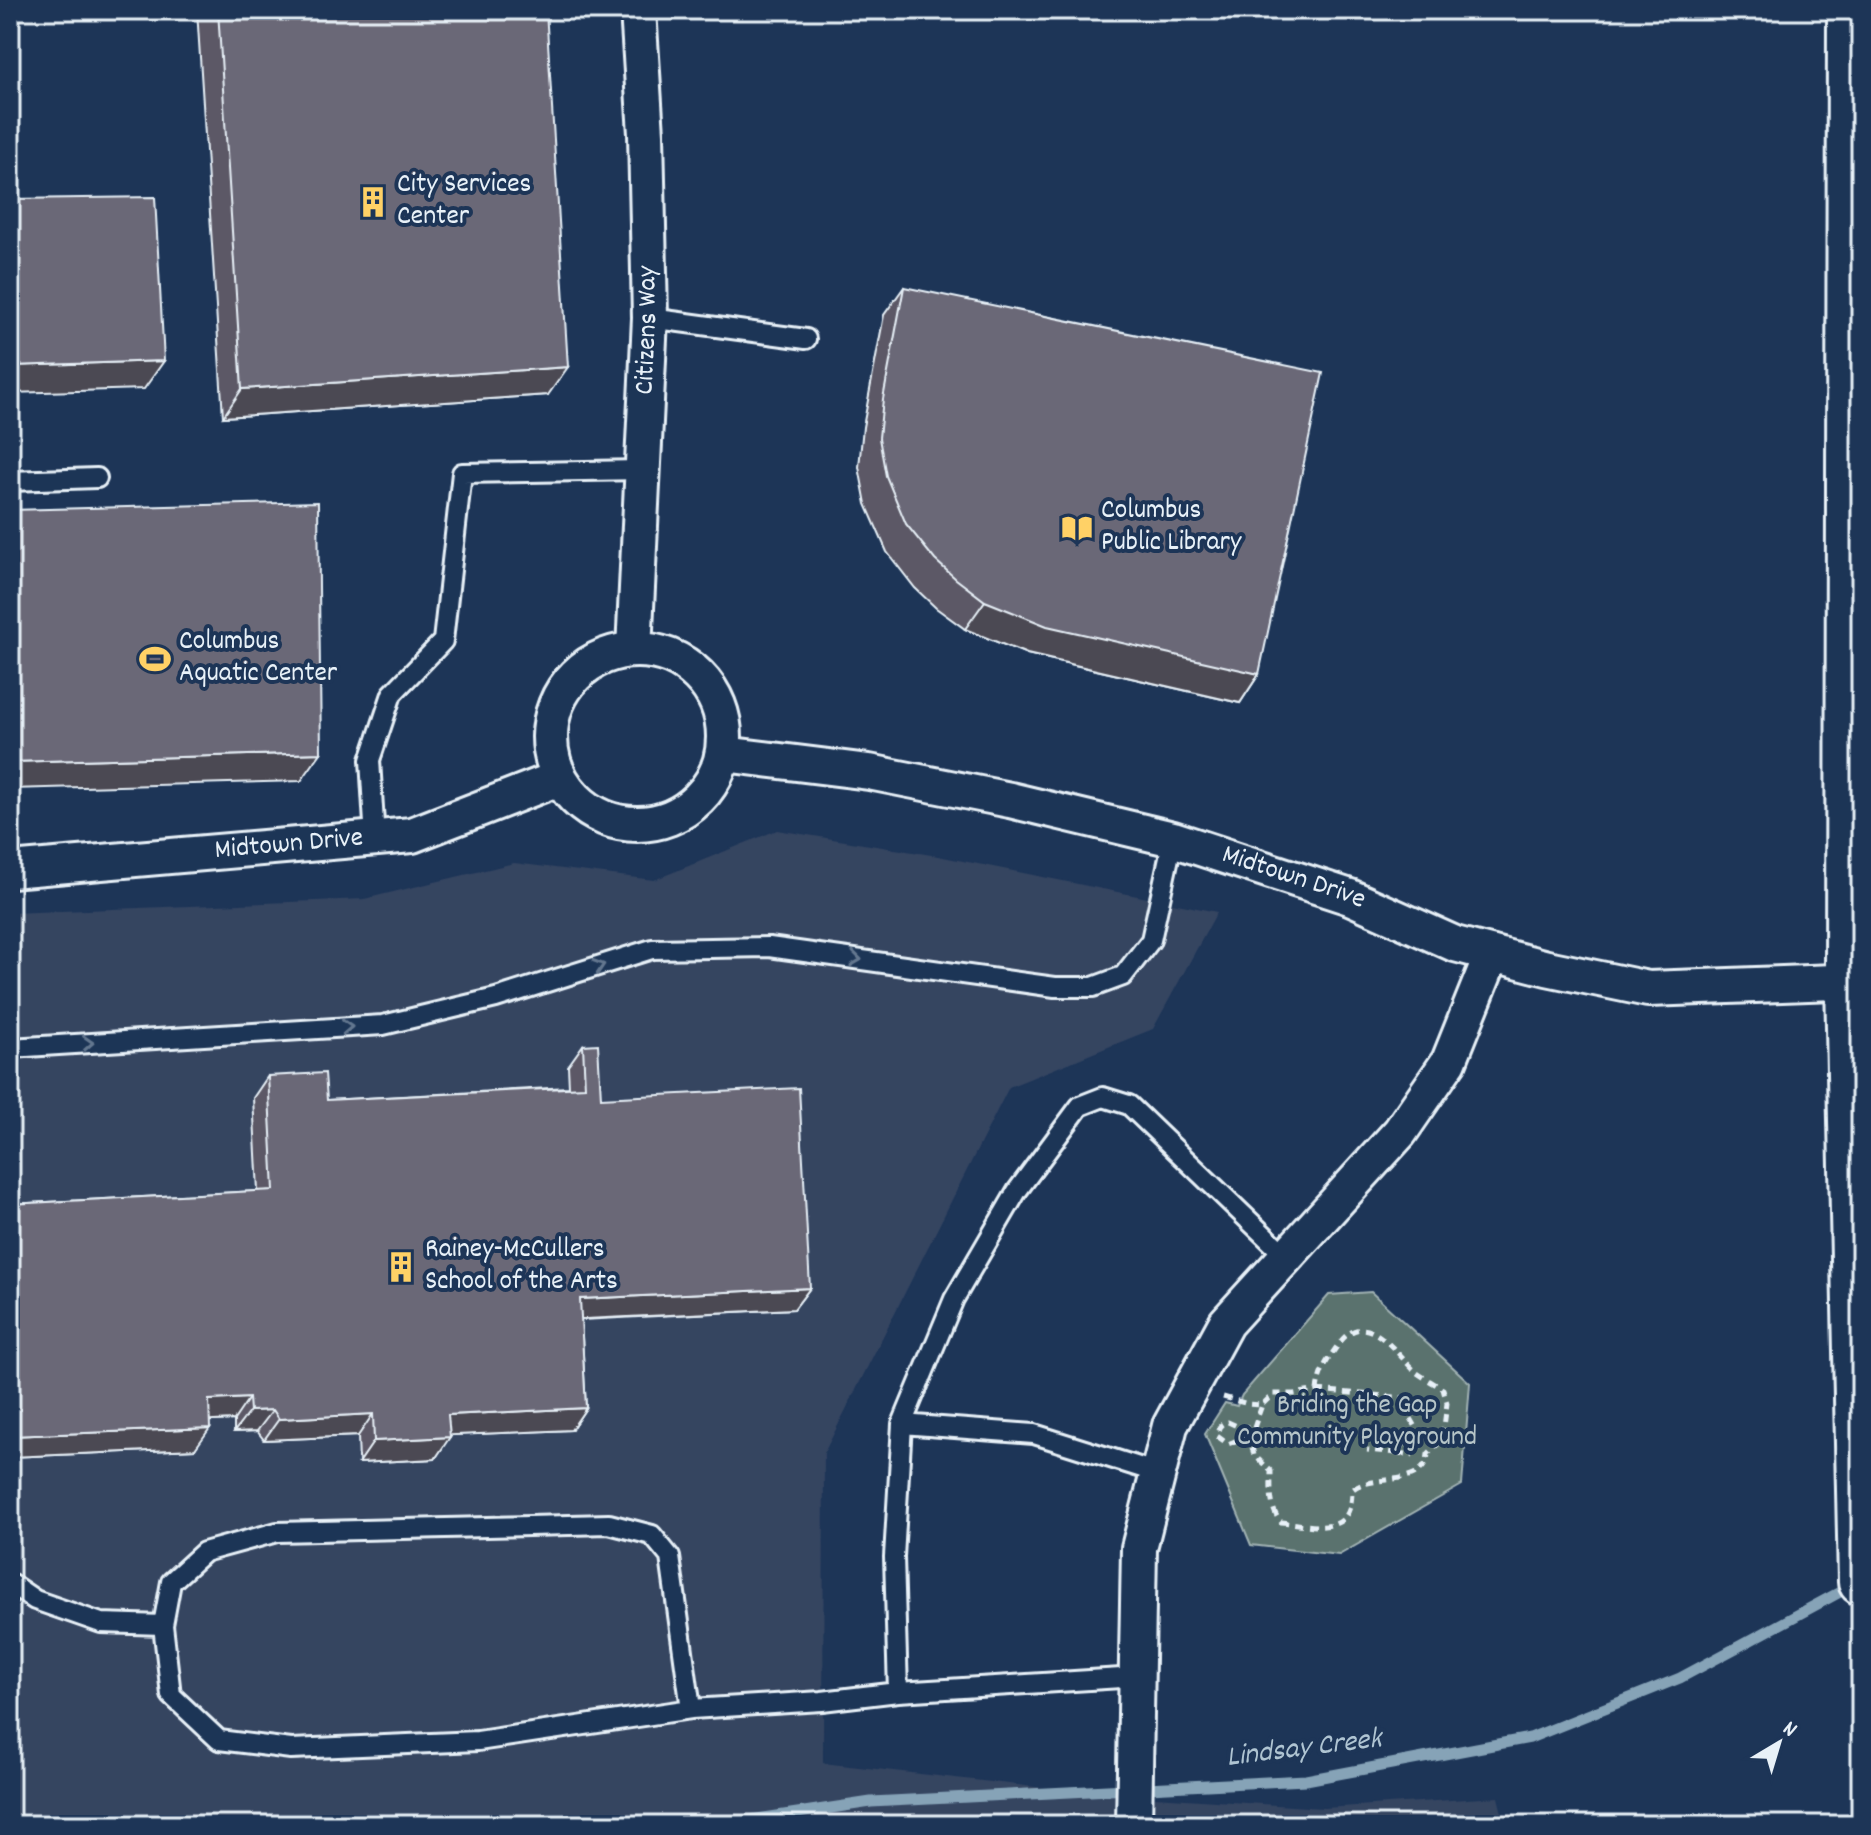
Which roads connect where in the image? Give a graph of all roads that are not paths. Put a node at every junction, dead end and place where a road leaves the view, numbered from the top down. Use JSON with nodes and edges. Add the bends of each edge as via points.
{"nodes":[{"id":1,"x":638,"y":10,"type":"edge"},
{"id":2,"x":1850,"y":10,"type":"edge"},
{"id":3,"x":1855,"y":288,"type":"edge"},
{"id":4,"x":650,"y":318,"type":"junction"},
{"id":5,"x":806,"y":339,"type":"dead end"},
{"id":6,"x":642,"y":470,"type":"junction"},
{"id":7,"x":97,"y":478,"type":"dead end"},
{"id":8,"x":10,"y":481,"type":"edge"},
{"id":9,"x":1855,"y":517,"type":"edge"},
{"id":10,"x":634,"y":650,"type":"junction"},
{"id":11,"x":1855,"y":723,"type":"edge"},
{"id":12,"x":724,"y":754,"type":"junction"},
{"id":13,"x":559,"y":778,"type":"junction"},
{"id":14,"x":1173,"y":839,"type":"junction"},
{"id":15,"x":375,"y":840,"type":"junction"},
{"id":16,"x":10,"y":870,"type":"edge"},
{"id":17,"x":1492,"y":954,"type":"junction"},
{"id":18,"x":1854,"y":981,"type":"edge"},
{"id":19,"x":10,"y":1048,"type":"edge"},
{"id":20,"x":1287,"y":1257,"type":"junction"},
{"id":21,"x":1859,"y":1395,"type":"edge"},
{"id":22,"x":902,"y":1424,"type":"junction"},
{"id":23,"x":1158,"y":1473,"type":"junction"},
{"id":24,"x":1859,"y":1478,"type":"edge"},
{"id":25,"x":1861,"y":1582,"type":"edge"},
{"id":26,"x":10,"y":1583,"type":"edge"},
{"id":27,"x":163,"y":1625,"type":"junction"},
{"id":28,"x":1137,"y":1677,"type":"junction"},
{"id":29,"x":898,"y":1692,"type":"junction"},
{"id":30,"x":691,"y":1709,"type":"junction"},
{"id":31,"x":1134,"y":1825,"type":"edge"}],
"edges":[{"from":1,"to":4,"type":"street","name":"Citizens Way"},
{"from":2,"to":3,"type":"street"},
{"from":3,"to":9,"type":"street"},
{"from":4,"to":5,"type":"lane"},
{"from":4,"to":6,"type":"street","name":"Citizens Way"},
{"from":6,"to":10,"type":"street","name":"Citizens Way"},
{"from":6,"to":15,"type":"lane","via":[[462,473],[443,641],[392,694],[370,760]]},
{"from":7,"to":8,"type":"lane"},
{"from":9,"to":11,"type":"street"},
{"from":10,"to":12,"type":"street","via":[[685,663],[704,681],[725,728]]},
{"from":10,"to":13,"type":"street","via":[[605,656],[580,670],[561,693],[551,721],[550,750]]},
{"from":11,"to":18,"type":"street"},
{"from":12,"to":13,"type":"street","via":[[715,780],[698,801],[676,817],[650,824],[623,824],[597,815],[575,800]]},
{"from":12,"to":14,"type":"street","name":"Midtown Drive","via":[[869,772]]},
{"from":13,"to":15,"type":"street","name":"Midtown Drive","via":[[412,835]]},
{"from":14,"to":17,"type":"street","name":"Midtown Drive","via":[[1350,897],[1455,944]]},
{"from":19,"to":14,"type":"lane","one_way":true,"via":[[383,1025],[496,998],[652,949],[769,947],[1055,987],[1093,987],[1123,976],[1151,940]]},
{"from":15,"to":16,"type":"street","name":"Midtown Drive"},
{"from":17,"to":18,"type":"street","name":"Midtown Drive","via":[[1648,989]]},
{"from":17,"to":20,"type":"street","via":[[1449,1061],[1400,1132]]},
{"from":18,"to":21,"type":"street"},
{"from":20,"to":22,"type":"lane","via":[[1129,1105],[1103,1097],[1080,1106],[1017,1191],[954,1299]]},
{"from":20,"to":23,"type":"street","via":[[1226,1323],[1170,1426]]},
{"from":21,"to":24,"type":"street"},
{"from":22,"to":23,"type":"lane","via":[[1034,1434]]},
{"from":22,"to":29,"type":"lane","via":[[894,1557]]},
{"from":23,"to":28,"type":"street","via":[[1139,1548]]},
{"from":24,"to":25,"type":"street"},
{"from":26,"to":27,"type":"lane","via":[[35,1600],[101,1623]]},
{"from":27,"to":30,"type":"lane","via":[[171,1695],[219,1740],[291,1749],[478,1741]]},
{"from":27,"to":30,"type":"lane","via":[[171,1582],[204,1552],[277,1532],[609,1524],[652,1535],[670,1557]]},
{"from":28,"to":29,"type":"lane"},
{"from":28,"to":31,"type":"street"},
{"from":29,"to":30,"type":"lane"}]}
